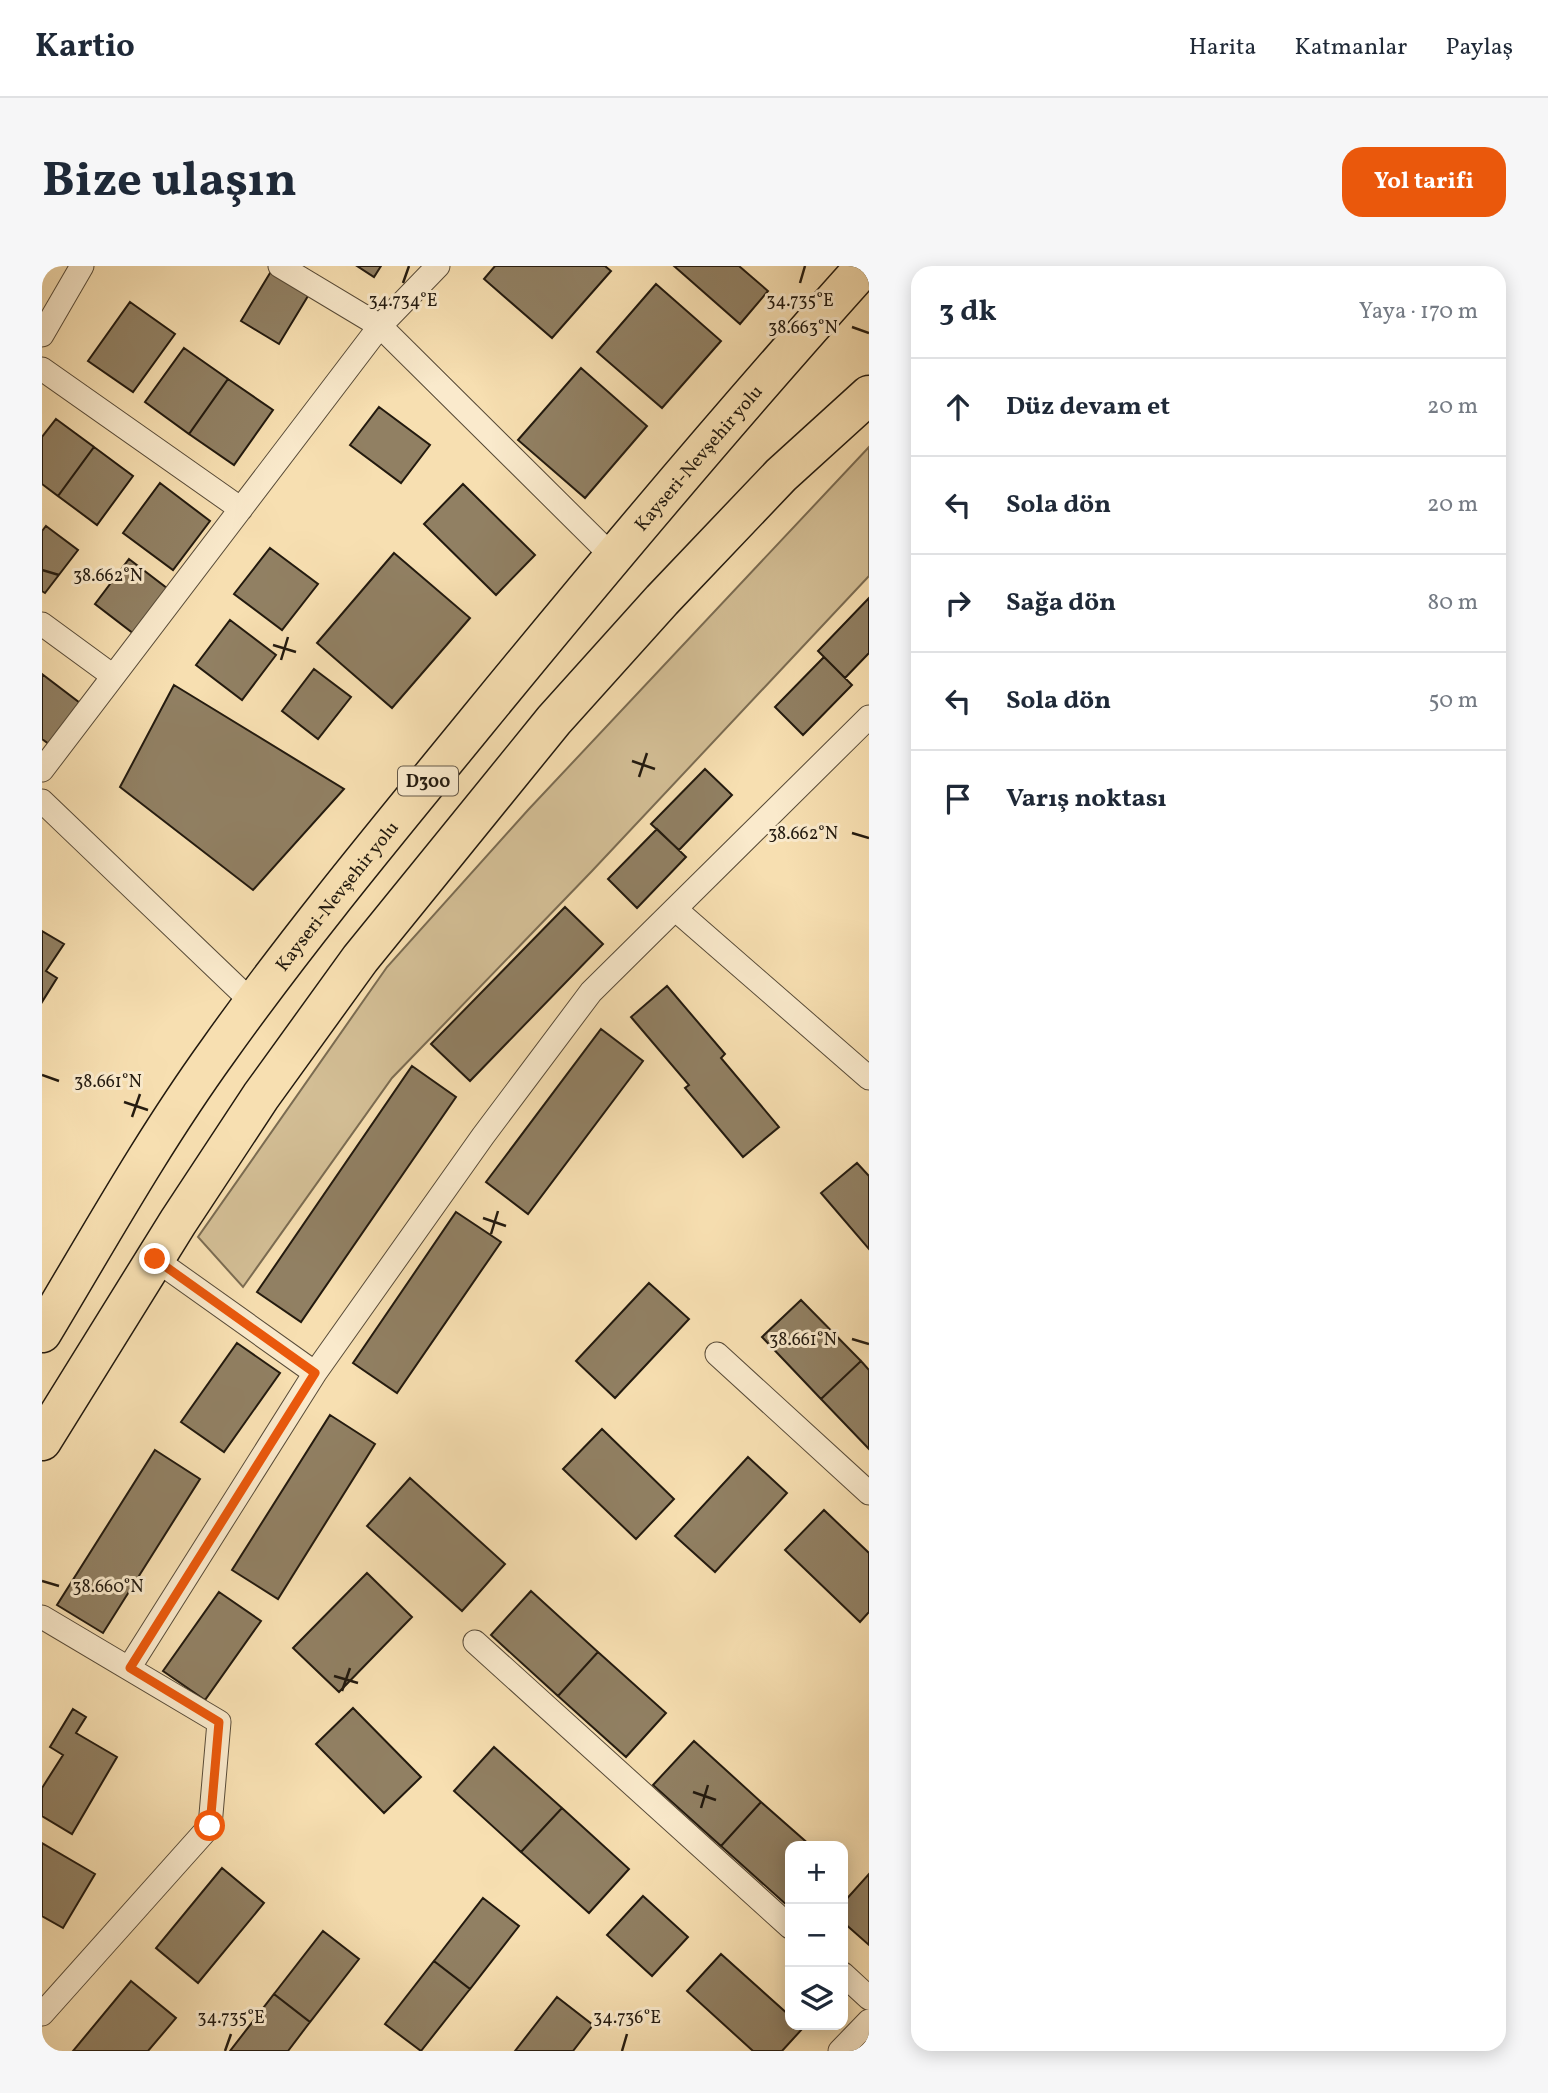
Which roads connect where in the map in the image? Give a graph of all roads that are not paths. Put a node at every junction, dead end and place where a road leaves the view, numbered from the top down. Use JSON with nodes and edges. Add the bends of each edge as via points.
{"nodes":[{"id":1,"x":82,"y":266,"type":"edge"},
{"id":2,"x":280,"y":266,"type":"edge"},
{"id":3,"x":438,"y":266,"type":"edge"},
{"id":4,"x":865,"y":266,"type":"edge"},
{"id":5,"x":380,"y":326,"type":"junction"},
{"id":6,"x":42,"y":335,"type":"edge"},
{"id":7,"x":42,"y":369,"type":"edge"},
{"id":8,"x":869,"y":394,"type":"edge"},
{"id":9,"x":241,"y":509,"type":"junction"},
{"id":10,"x":612,"y":556,"type":"junction"},
{"id":11,"x":42,"y":624,"type":"edge"},
{"id":12,"x":113,"y":677,"type":"junction"},
{"id":13,"x":869,"y":717,"type":"edge"},
{"id":14,"x":42,"y":770,"type":"edge"},
{"id":15,"x":42,"y":801,"type":"edge"},
{"id":16,"x":675,"y":909,"type":"junction"},
{"id":17,"x":253,"y":1003,"type":"junction"},
{"id":18,"x":869,"y":1079,"type":"edge"},
{"id":19,"x":155,"y":1259,"type":"junction"},
{"id":20,"x":42,"y":1333,"type":"edge"},
{"id":21,"x":717,"y":1354,"type":"dead end"},
{"id":22,"x":315,"y":1373,"type":"junction"},
{"id":23,"x":42,"y":1441,"type":"edge"},
{"id":24,"x":869,"y":1493,"type":"edge"},
{"id":25,"x":42,"y":1617,"type":"edge"},
{"id":26,"x":475,"y":1642,"type":"dead end"},
{"id":27,"x":130,"y":1668,"type":"junction"},
{"id":28,"x":785,"y":1922,"type":"edge"},
{"id":29,"x":848,"y":1979,"type":"edge"},
{"id":30,"x":869,"y":1998,"type":"edge"},
{"id":31,"x":42,"y":2014,"type":"edge"},
{"id":32,"x":869,"y":2021,"type":"edge"},
{"id":33,"x":840,"y":2051,"type":"edge"}],
"edges":[{"from":1,"to":6,"type":"street"},
{"from":2,"to":5,"type":"street"},
{"from":3,"to":5,"type":"street"},
{"from":4,"to":10,"type":"highway","name":"Kayseri-Nevşehir yolu","number":"D300"},
{"from":5,"to":9,"type":"street"},
{"from":5,"to":10,"type":"street"},
{"from":7,"to":9,"type":"street"},
{"from":8,"to":19,"type":"highway","number":"D300","via":[[781,475],[662,600],[506,778],[312,1024]]},
{"from":9,"to":12,"type":"street"},
{"from":10,"to":17,"type":"highway","name":"Kayseri-Nevşehir yolu","number":"D300","via":[[361,862]]},
{"from":11,"to":12,"type":"street"},
{"from":12,"to":14,"type":"street"},
{"from":13,"to":16,"type":"street"},
{"from":15,"to":17,"type":"street"},
{"from":16,"to":18,"type":"street"},
{"from":16,"to":22,"type":"street","via":[[591,992]]},
{"from":17,"to":20,"type":"highway","name":"Kayseri-Nevşehir yolu","number":"D300","via":[[175,1113]]},
{"from":19,"to":22,"type":"street"},
{"from":19,"to":23,"type":"highway","number":"D300"},
{"from":21,"to":24,"type":"street"},
{"from":22,"to":27,"type":"street"},
{"from":25,"to":27,"type":"street"},
{"from":26,"to":28,"type":"street"},
{"from":27,"to":31,"type":"street","via":[[219,1722],[210,1826]]},
{"from":29,"to":30,"type":"street"},
{"from":32,"to":33,"type":"street"}]}
